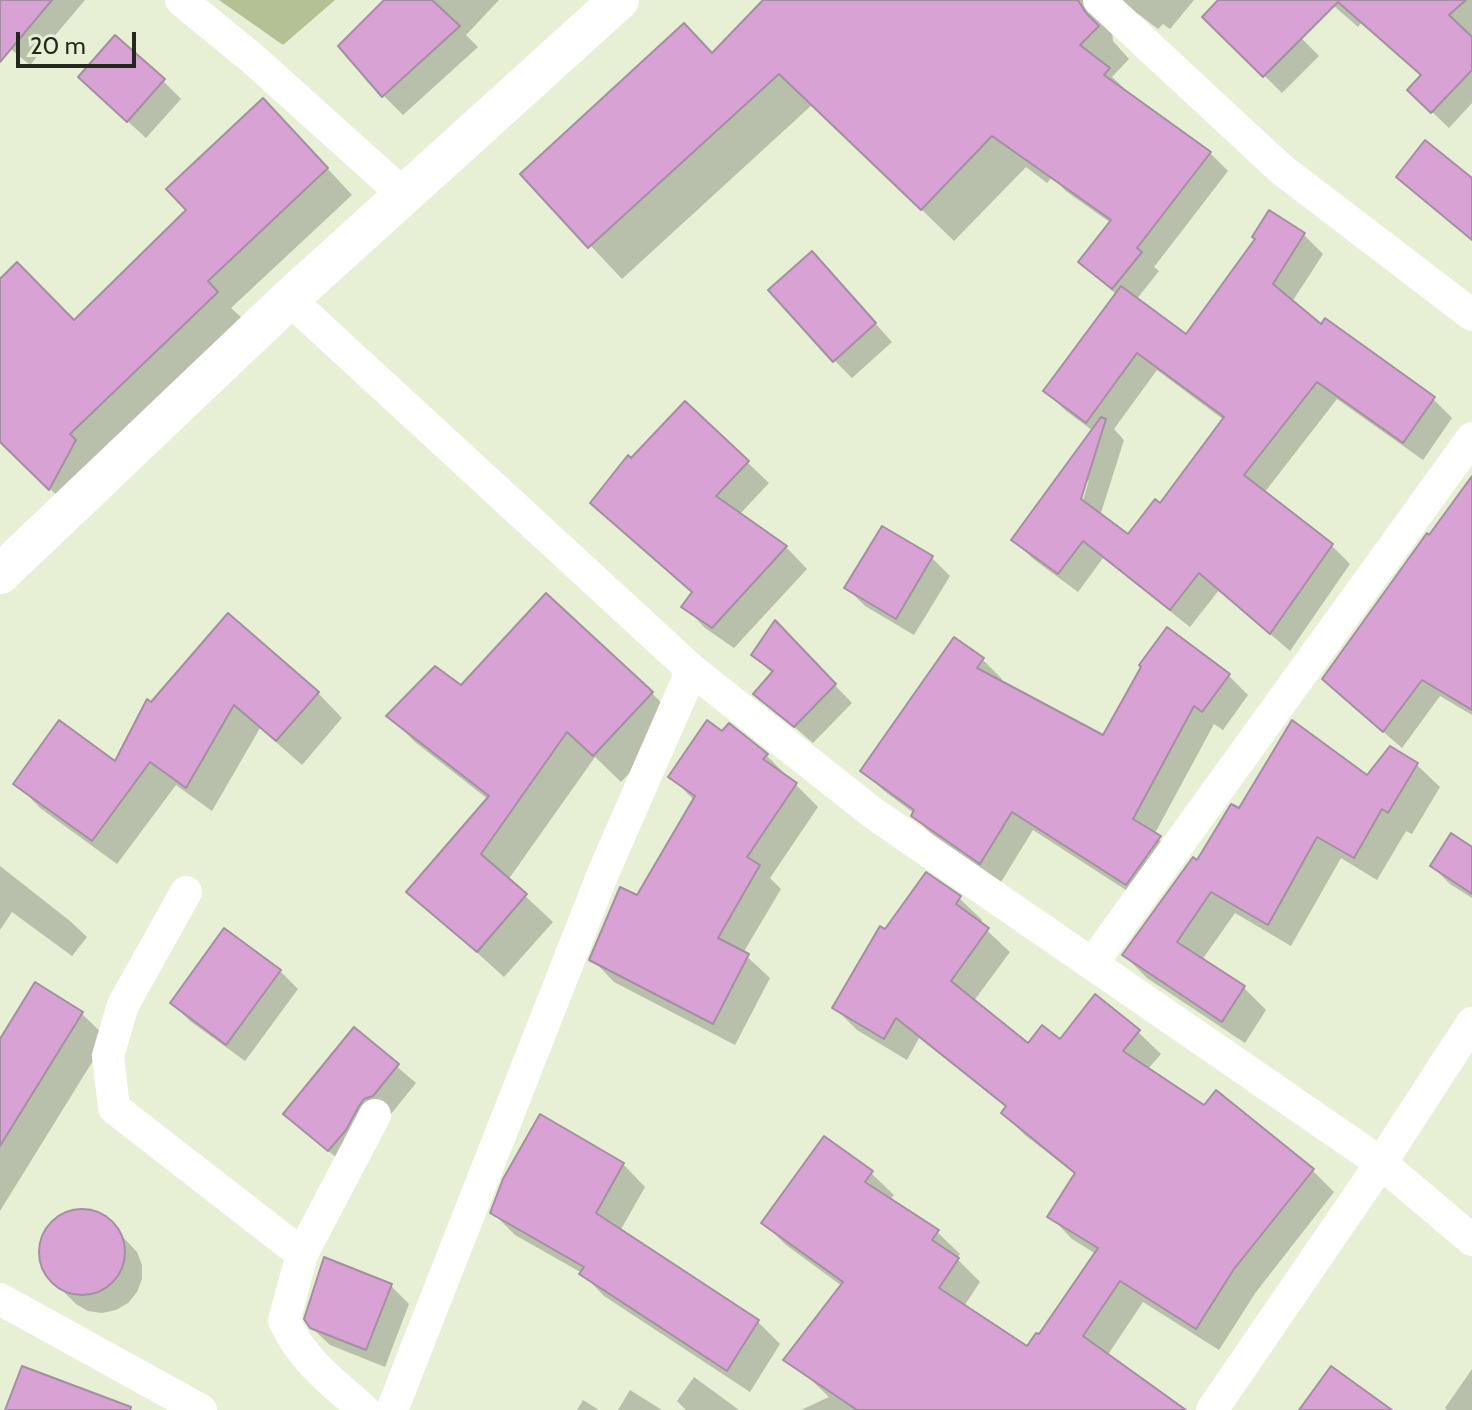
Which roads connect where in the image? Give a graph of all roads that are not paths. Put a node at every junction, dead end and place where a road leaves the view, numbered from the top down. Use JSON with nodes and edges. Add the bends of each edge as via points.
{"nodes":[{"id":1,"x":181,"y":0,"type":"edge"},
{"id":2,"x":619,"y":0,"type":"edge"},
{"id":3,"x":1099,"y":0,"type":"edge"},
{"id":4,"x":404,"y":195,"type":"junction"},
{"id":5,"x":289,"y":299,"type":"junction"},
{"id":6,"x":1472,"y":315,"type":"edge"},
{"id":7,"x":1472,"y":438,"type":"edge"},
{"id":8,"x":0,"y":574,"type":"edge"},
{"id":9,"x":692,"y":670,"type":"junction"},
{"id":10,"x":186,"y":892,"type":"dead end"},
{"id":11,"x":1092,"y":964,"type":"junction"},
{"id":12,"x":1472,"y":1023,"type":"edge"},
{"id":13,"x":375,"y":1115,"type":"dead end"},
{"id":14,"x":1381,"y":1163,"type":"junction"},
{"id":15,"x":1472,"y":1240,"type":"edge"},
{"id":16,"x":302,"y":1254,"type":"junction"},
{"id":17,"x":0,"y":1299,"type":"edge"},
{"id":18,"x":201,"y":1410,"type":"edge"},
{"id":19,"x":364,"y":1410,"type":"edge"},
{"id":20,"x":392,"y":1410,"type":"edge"},
{"id":21,"x":1212,"y":1410,"type":"edge"}],
"edges":[{"from":1,"to":4,"type":"street"},
{"from":2,"to":4,"type":"street"},
{"from":3,"to":6,"type":"street","via":[[1281,169]]},
{"from":4,"to":5,"type":"street"},
{"from":5,"to":8,"type":"street"},
{"from":5,"to":9,"type":"street"},
{"from":7,"to":11,"type":"street"},
{"from":9,"to":11,"type":"street","via":[[873,813]]},
{"from":9,"to":20,"type":"street","via":[[604,871]]},
{"from":10,"to":16,"type":"street","via":[[123,1005],[108,1056],[114,1108]]},
{"from":11,"to":14,"type":"street"},
{"from":12,"to":14,"type":"street"},
{"from":13,"to":16,"type":"street"},
{"from":14,"to":15,"type":"street"},
{"from":14,"to":21,"type":"street"},
{"from":16,"to":19,"type":"street","via":[[284,1321],[310,1363]]},
{"from":17,"to":18,"type":"street"}]}
